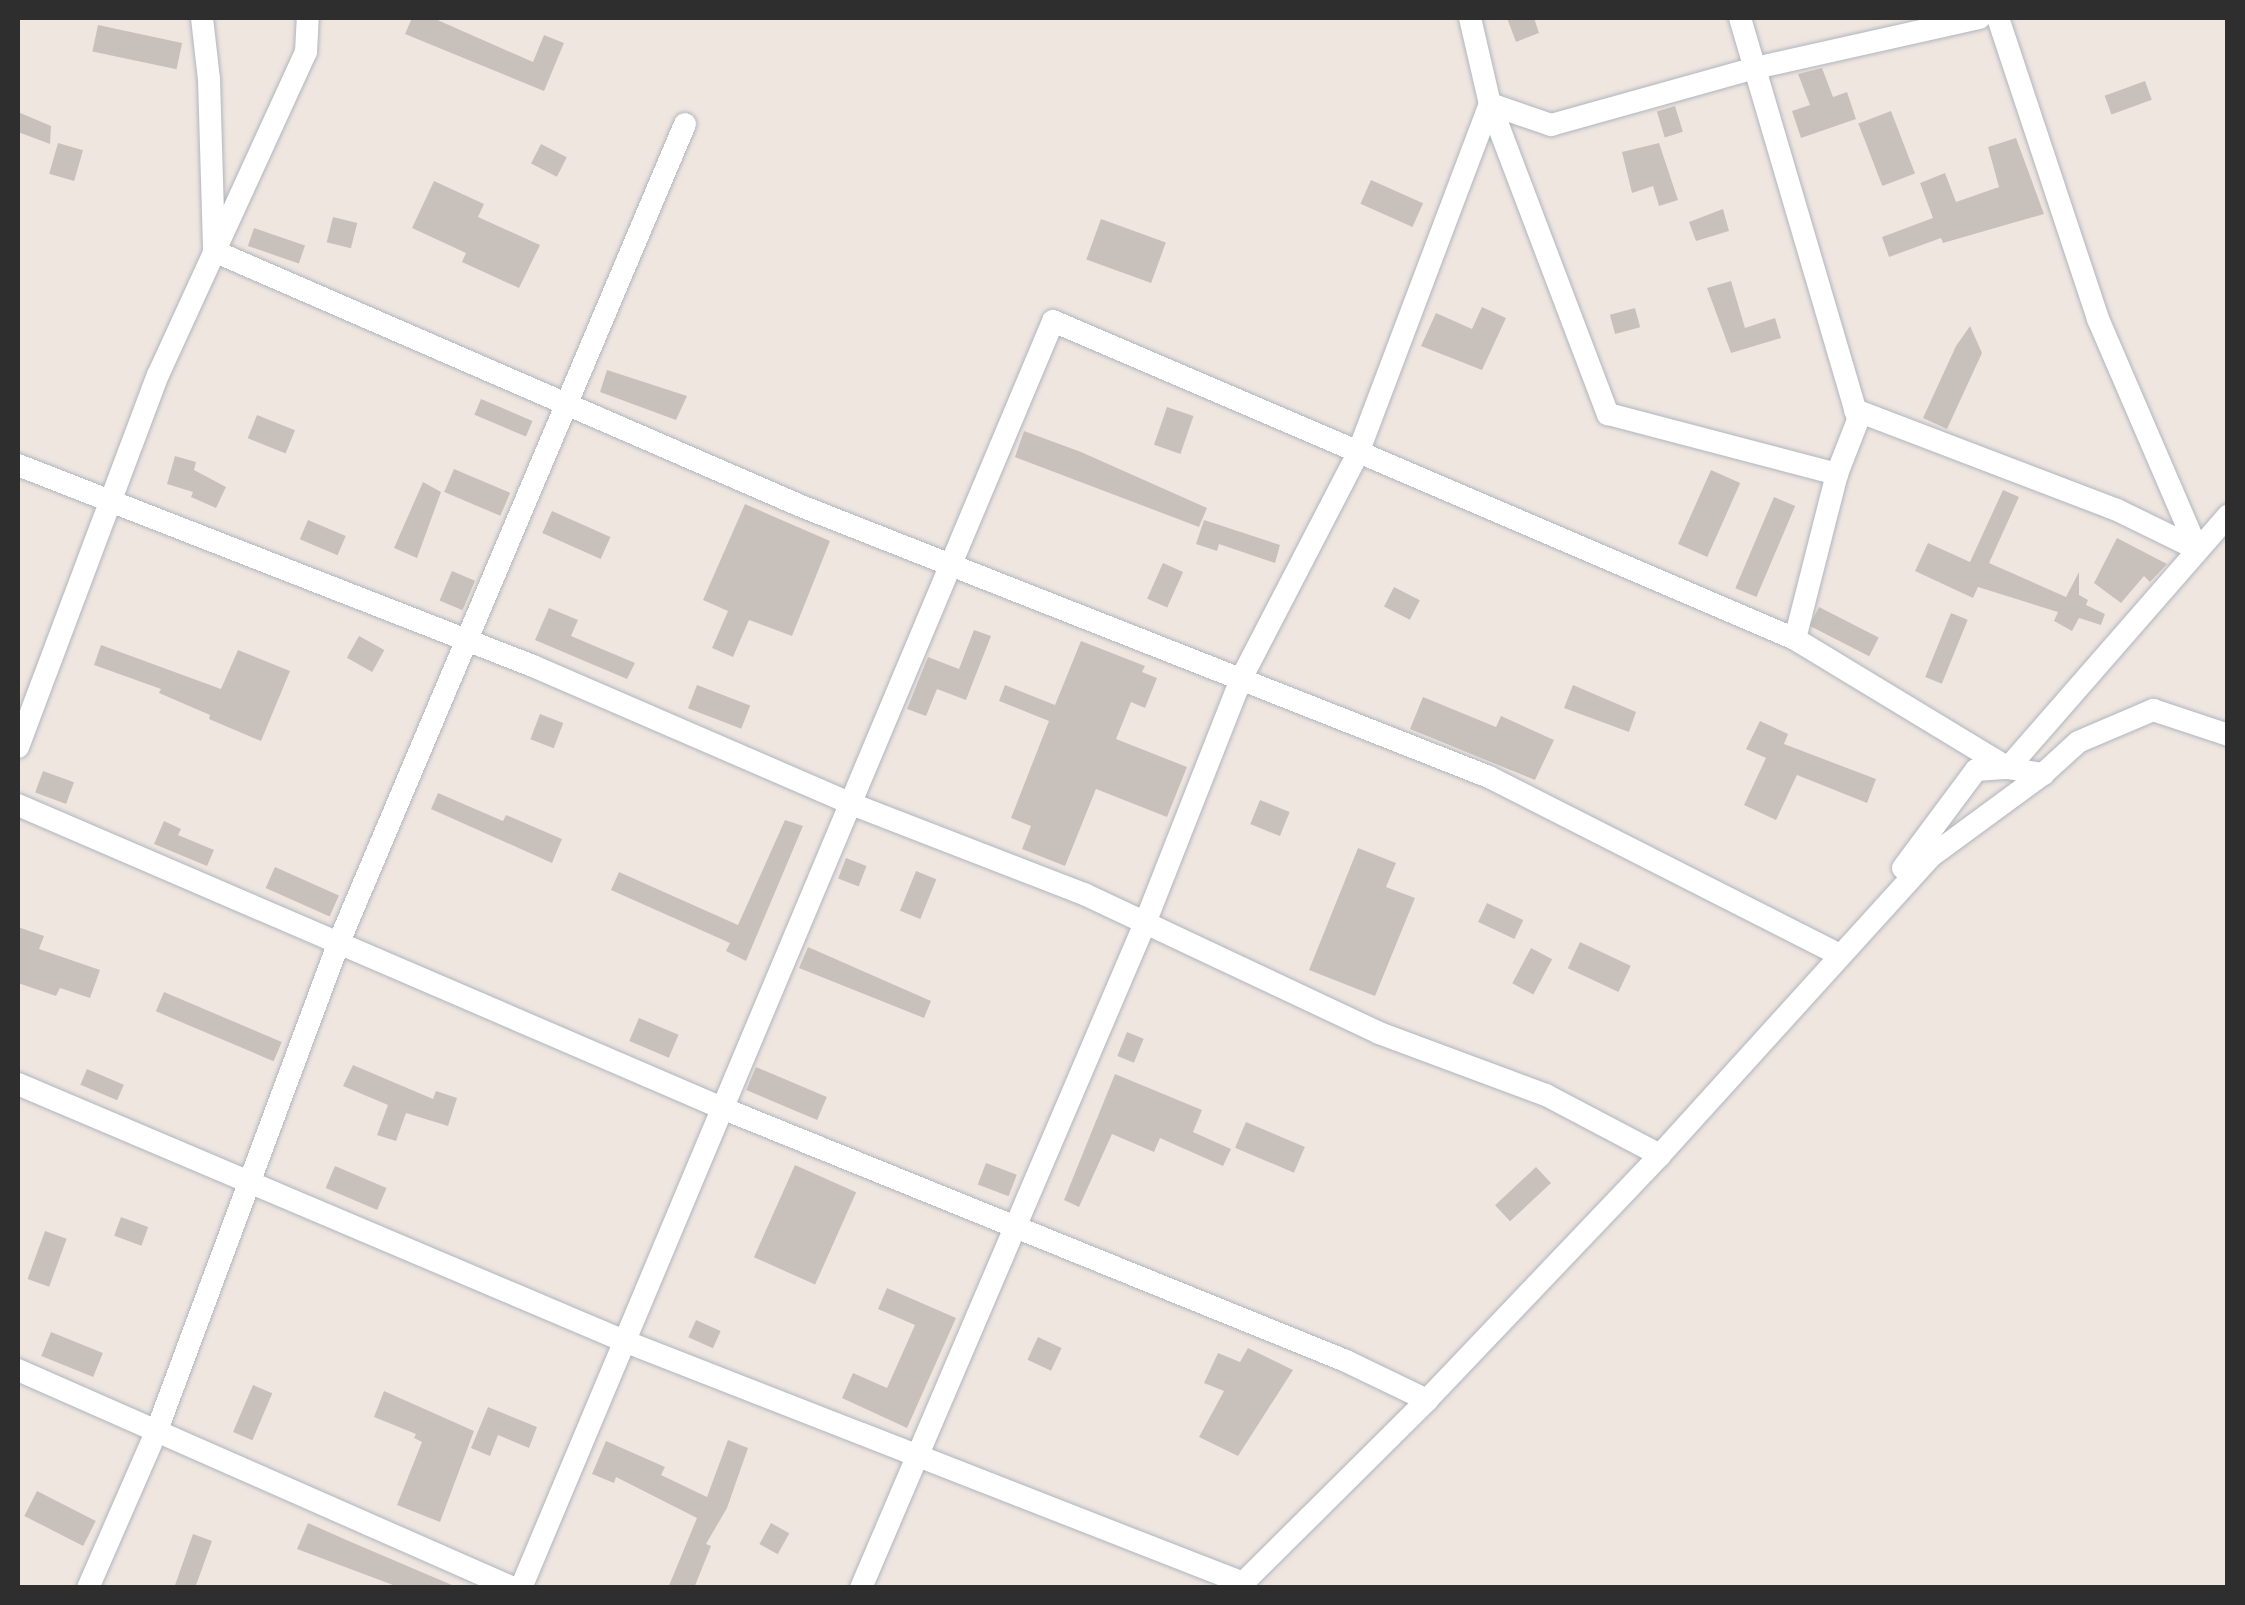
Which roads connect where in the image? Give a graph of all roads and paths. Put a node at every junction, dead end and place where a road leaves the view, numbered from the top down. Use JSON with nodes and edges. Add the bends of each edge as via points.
{"nodes":[{"id":1,"x":202,"y":18,"type":"edge"},
{"id":2,"x":308,"y":18,"type":"edge"},
{"id":3,"x":1470,"y":18,"type":"edge"},
{"id":4,"x":1740,"y":18,"type":"edge"},
{"id":5,"x":1979,"y":18,"type":"edge"},
{"id":6,"x":1998,"y":18,"type":"edge"},
{"id":7,"x":1755,"y":68,"type":"junction"},
{"id":8,"x":1490,"y":104,"type":"junction"},
{"id":9,"x":685,"y":124,"type":"dead end"},
{"id":10,"x":214,"y":251,"type":"junction"},
{"id":11,"x":568,"y":405,"type":"junction"},
{"id":12,"x":1855,"y":410,"type":"junction"},
{"id":13,"x":1358,"y":453,"type":"junction"},
{"id":14,"x":18,"y":465,"type":"edge"},
{"id":15,"x":1836,"y":474,"type":"junction"},
{"id":16,"x":110,"y":501,"type":"junction"},
{"id":17,"x":2228,"y":516,"type":"edge"},
{"id":18,"x":2197,"y":549,"type":"junction"},
{"id":19,"x":952,"y":568,"type":"junction"},
{"id":20,"x":1796,"y":639,"type":"junction"},
{"id":21,"x":468,"y":641,"type":"junction"},
{"id":22,"x":1242,"y":676,"type":"junction"},
{"id":23,"x":2228,"y":735,"type":"edge"},
{"id":24,"x":18,"y":747,"type":"edge"},
{"id":25,"x":2008,"y":768,"type":"junction"},
{"id":26,"x":2043,"y":774,"type":"junction"},
{"id":27,"x":849,"y":804,"type":"junction"},
{"id":28,"x":18,"y":805,"type":"edge"},
{"id":29,"x":1144,"y":923,"type":"junction"},
{"id":30,"x":340,"y":942,"type":"junction"},
{"id":31,"x":1838,"y":954,"type":"junction"},
{"id":32,"x":18,"y":1084,"type":"edge"},
{"id":33,"x":722,"y":1108,"type":"junction"},
{"id":34,"x":1660,"y":1156,"type":"junction"},
{"id":35,"x":251,"y":1182,"type":"junction"},
{"id":36,"x":1018,"y":1226,"type":"junction"},
{"id":37,"x":624,"y":1341,"type":"junction"},
{"id":38,"x":18,"y":1370,"type":"edge"},
{"id":39,"x":1427,"y":1400,"type":"junction"},
{"id":40,"x":156,"y":1430,"type":"junction"},
{"id":41,"x":917,"y":1452,"type":"junction"},
{"id":42,"x":1241,"y":1585,"type":"edge"},
{"id":43,"x":88,"y":1588,"type":"edge"},
{"id":44,"x":513,"y":1588,"type":"edge"},
{"id":45,"x":521,"y":1588,"type":"edge"},
{"id":46,"x":862,"y":1588,"type":"edge"}],
"edges":[{"from":1,"to":10,"type":"street"},
{"from":2,"to":10,"type":"street","via":[[306,52]]},
{"from":3,"to":8,"type":"street"},
{"from":4,"to":7,"type":"street"},
{"from":5,"to":7,"type":"street"},
{"from":6,"to":18,"type":"street","via":[[2098,319]]},
{"from":7,"to":8,"type":"street","via":[[1551,125]]},
{"from":7,"to":12,"type":"street"},
{"from":8,"to":13,"type":"street"},
{"from":8,"to":15,"type":"street","via":[[1608,414]]},
{"from":9,"to":11,"type":"street"},
{"from":10,"to":11,"type":"street"},
{"from":10,"to":16,"type":"street"},
{"from":11,"to":19,"type":"street"},
{"from":11,"to":21,"type":"street"},
{"from":12,"to":15,"type":"street","via":[[1858,420]]},
{"from":12,"to":18,"type":"street","via":[[2117,510]]},
{"from":13,"to":19,"type":"street","via":[[1053,321]]},
{"from":13,"to":20,"type":"street"},
{"from":13,"to":22,"type":"street"},
{"from":14,"to":16,"type":"street"},
{"from":15,"to":20,"type":"street"},
{"from":16,"to":21,"type":"street"},
{"from":16,"to":24,"type":"street"},
{"from":17,"to":18,"type":"street"},
{"from":18,"to":25,"type":"street"},
{"from":19,"to":22,"type":"street"},
{"from":19,"to":27,"type":"street"},
{"from":20,"to":25,"type":"street"},
{"from":21,"to":27,"type":"street"},
{"from":21,"to":30,"type":"street"},
{"from":22,"to":29,"type":"street"},
{"from":22,"to":31,"type":"street","via":[[1489,777]]},
{"from":23,"to":26,"type":"street","via":[[2154,710],[2078,742]]},
{"from":25,"to":26,"type":"street"},
{"from":25,"to":31,"type":"street","via":[[1976,770]]},
{"from":26,"to":31,"type":"street","via":[[1930,857]]},
{"from":27,"to":29,"type":"street"},
{"from":27,"to":33,"type":"street"},
{"from":28,"to":30,"type":"street"},
{"from":29,"to":34,"type":"street","via":[[1379,1033],[1546,1095]]},
{"from":29,"to":36,"type":"street"},
{"from":30,"to":33,"type":"street"},
{"from":30,"to":35,"type":"street"},
{"from":31,"to":34,"type":"street"},
{"from":32,"to":35,"type":"street"},
{"from":33,"to":36,"type":"street"},
{"from":33,"to":37,"type":"street"},
{"from":34,"to":39,"type":"street"},
{"from":35,"to":37,"type":"street"},
{"from":35,"to":40,"type":"street"},
{"from":36,"to":39,"type":"street"},
{"from":36,"to":41,"type":"street"},
{"from":37,"to":41,"type":"street"},
{"from":37,"to":45,"type":"street"},
{"from":38,"to":40,"type":"street"},
{"from":39,"to":42,"type":"street"},
{"from":40,"to":43,"type":"street"},
{"from":40,"to":44,"type":"street"},
{"from":41,"to":42,"type":"street"},
{"from":41,"to":46,"type":"street"}]}
